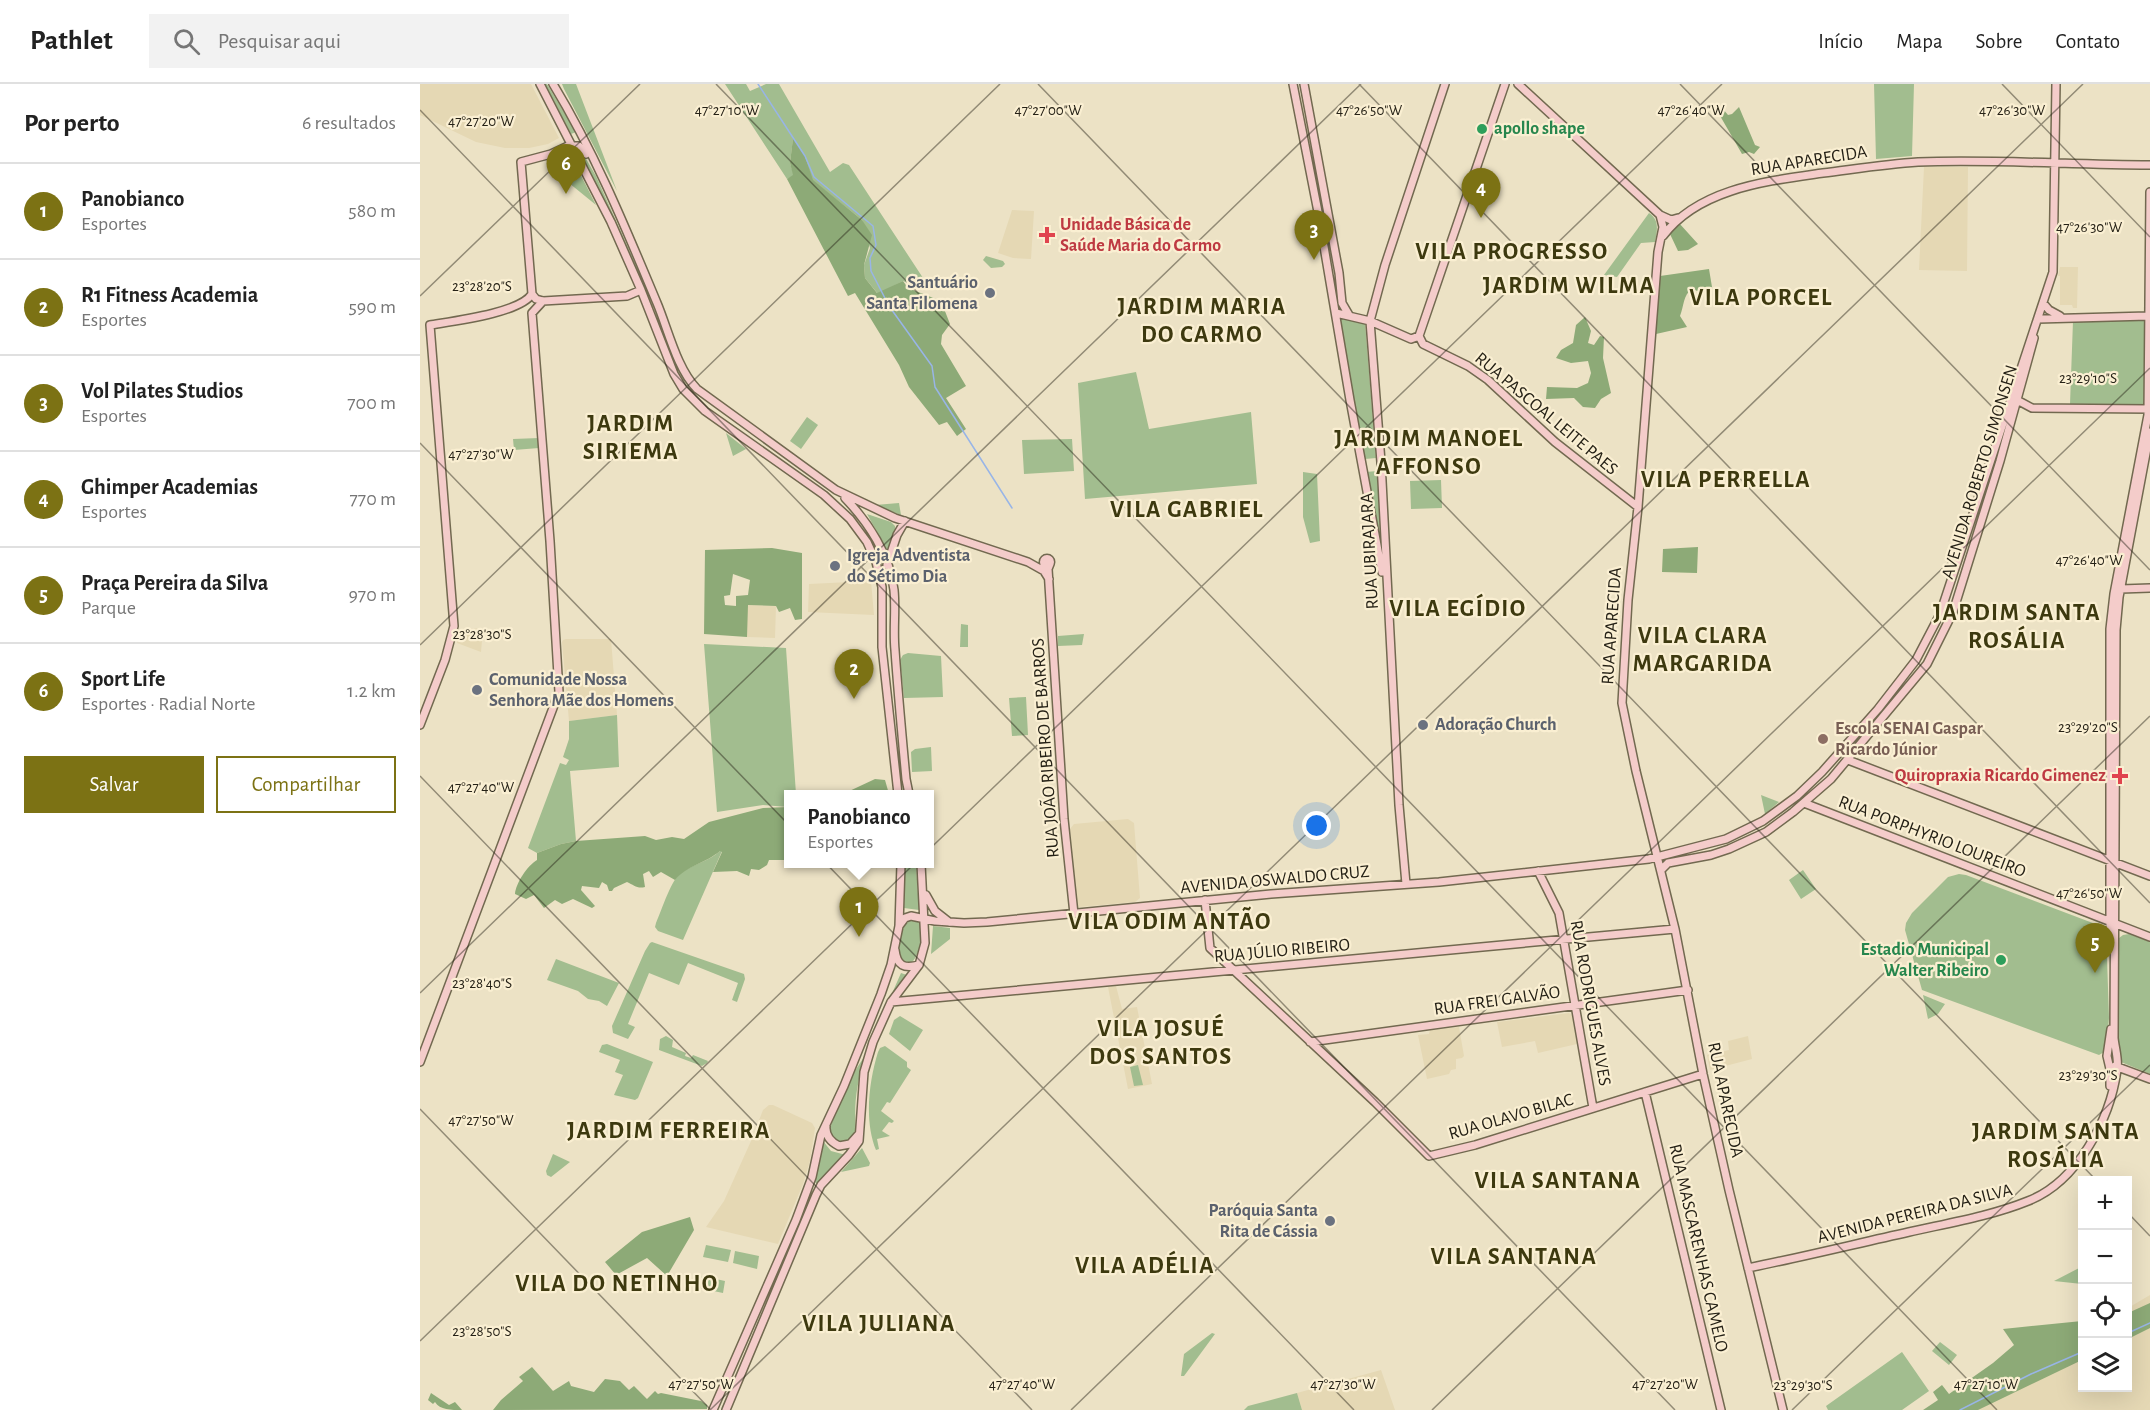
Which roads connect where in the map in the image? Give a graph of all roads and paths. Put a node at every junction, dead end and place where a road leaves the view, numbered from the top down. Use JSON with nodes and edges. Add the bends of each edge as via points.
{"nodes":[{"id":1,"x":540,"y":84,"type":"edge"},
{"id":2,"x":1293,"y":84,"type":"edge"},
{"id":3,"x":1304,"y":84,"type":"edge"},
{"id":4,"x":1445,"y":84,"type":"edge"},
{"id":5,"x":1504,"y":84,"type":"edge"},
{"id":6,"x":1518,"y":84,"type":"edge"},
{"id":7,"x":2056,"y":84,"type":"edge"},
{"id":8,"x":555,"y":86,"type":"edge"},
{"id":9,"x":561,"y":122,"type":"junction"},
{"id":10,"x":572,"y":145,"type":"junction"},
{"id":11,"x":564,"y":148,"type":"junction"},
{"id":12,"x":2054,"y":164,"type":"junction"},
{"id":13,"x":2150,"y":165,"type":"edge"},
{"id":14,"x":602,"y":178,"type":"junction"},
{"id":15,"x":2150,"y":192,"type":"edge"},
{"id":16,"x":1660,"y":215,"type":"junction"},
{"id":17,"x":1684,"y":215,"type":"junction"},
{"id":18,"x":1661,"y":238,"type":"junction"},
{"id":19,"x":646,"y":278,"type":"junction"},
{"id":20,"x":641,"y":290,"type":"junction"},
{"id":21,"x":532,"y":294,"type":"junction"},
{"id":22,"x":543,"y":301,"type":"junction"},
{"id":23,"x":2043,"y":303,"type":"junction"},
{"id":24,"x":1336,"y":313,"type":"junction"},
{"id":25,"x":1349,"y":315,"type":"junction"},
{"id":26,"x":2068,"y":317,"type":"junction"},
{"id":27,"x":2149,"y":317,"type":"edge"},
{"id":28,"x":2038,"y":319,"type":"junction"},
{"id":29,"x":1370,"y":321,"type":"junction"},
{"id":30,"x":2035,"y":332,"type":"junction"},
{"id":31,"x":1419,"y":336,"type":"junction"},
{"id":32,"x":2026,"y":351,"type":"junction"},
{"id":33,"x":2017,"y":400,"type":"junction"},
{"id":34,"x":2009,"y":406,"type":"junction"},
{"id":35,"x":2032,"y":408,"type":"junction"},
{"id":36,"x":2149,"y":409,"type":"edge"},
{"id":37,"x":2010,"y":423,"type":"junction"},
{"id":38,"x":2150,"y":432,"type":"edge"},
{"id":39,"x":1998,"y":439,"type":"junction"},
{"id":40,"x":2000,"y":461,"type":"junction"},
{"id":41,"x":836,"y":490,"type":"junction"},
{"id":42,"x":866,"y":505,"type":"junction"},
{"id":43,"x":1638,"y":507,"type":"junction"},
{"id":44,"x":856,"y":509,"type":"junction"},
{"id":45,"x":896,"y":518,"type":"junction"},
{"id":46,"x":850,"y":519,"type":"junction"},
{"id":47,"x":905,"y":521,"type":"junction"},
{"id":48,"x":897,"y":536,"type":"junction"},
{"id":49,"x":1028,"y":562,"type":"junction"},
{"id":50,"x":887,"y":565,"type":"junction"},
{"id":51,"x":1049,"y":579,"type":"junction"},
{"id":52,"x":2150,"y":588,"type":"edge"},
{"id":53,"x":2121,"y":589,"type":"junction"},
{"id":54,"x":2114,"y":594,"type":"junction"},
{"id":55,"x":1388,"y":601,"type":"junction"},
{"id":56,"x":420,"y":725,"type":"edge"},
{"id":57,"x":1848,"y":760,"type":"junction"},
{"id":58,"x":897,"y":790,"type":"edge"},
{"id":59,"x":908,"y":790,"type":"edge"},
{"id":60,"x":1804,"y":803,"type":"junction"},
{"id":61,"x":1658,"y":856,"type":"junction"},
{"id":62,"x":2113,"y":862,"type":"junction"},
{"id":63,"x":901,"y":868,"type":"edge"},
{"id":64,"x":921,"y":868,"type":"edge"},
{"id":65,"x":2127,"y":868,"type":"junction"},
{"id":66,"x":1661,"y":870,"type":"junction"},
{"id":67,"x":1538,"y":871,"type":"junction"},
{"id":68,"x":2116,"y":875,"type":"junction"},
{"id":69,"x":2150,"y":876,"type":"edge"},
{"id":70,"x":1406,"y":884,"type":"junction"},
{"id":71,"x":924,"y":889,"type":"junction"},
{"id":72,"x":1205,"y":900,"type":"junction"},
{"id":73,"x":1074,"y":914,"type":"junction"},
{"id":74,"x":925,"y":920,"type":"junction"},
{"id":75,"x":949,"y":922,"type":"junction"},
{"id":76,"x":2113,"y":923,"type":"junction"},
{"id":77,"x":899,"y":926,"type":"junction"},
{"id":78,"x":1675,"y":929,"type":"junction"},
{"id":79,"x":2150,"y":937,"type":"edge"},
{"id":80,"x":1564,"y":940,"type":"junction"},
{"id":81,"x":894,"y":944,"type":"junction"},
{"id":82,"x":919,"y":965,"type":"junction"},
{"id":83,"x":1232,"y":971,"type":"junction"},
{"id":84,"x":1688,"y":990,"type":"junction"},
{"id":85,"x":891,"y":1002,"type":"junction"},
{"id":86,"x":1575,"y":1005,"type":"junction"},
{"id":87,"x":1310,"y":1042,"type":"junction"},
{"id":88,"x":420,"y":1062,"type":"edge"},
{"id":89,"x":2107,"y":1062,"type":"junction"},
{"id":90,"x":2118,"y":1068,"type":"junction"},
{"id":91,"x":2126,"y":1071,"type":"junction"},
{"id":92,"x":1703,"y":1074,"type":"junction"},
{"id":93,"x":2150,"y":1079,"type":"edge"},
{"id":94,"x":2115,"y":1080,"type":"junction"},
{"id":95,"x":1645,"y":1092,"type":"junction"},
{"id":96,"x":2109,"y":1100,"type":"junction"},
{"id":97,"x":1593,"y":1108,"type":"junction"},
{"id":98,"x":861,"y":1119,"type":"junction"},
{"id":99,"x":827,"y":1121,"type":"junction"},
{"id":100,"x":1748,"y":1268,"type":"junction"},
{"id":101,"x":713,"y":1410,"type":"edge"},
{"id":102,"x":726,"y":1410,"type":"edge"},
{"id":103,"x":1721,"y":1410,"type":"edge"},
{"id":104,"x":1784,"y":1410,"type":"edge"}],
"edges":[{"from":1,"to":9,"type":"main road"},
{"from":2,"to":24,"type":"main road"},
{"from":3,"to":25,"type":"main road","via":[[1342,303]]},
{"from":4,"to":29,"type":"main road","name":"RUA UBIRAJARA"},
{"from":5,"to":31,"type":"main road"},
{"from":6,"to":16,"type":"main road"},
{"from":7,"to":12,"type":"main road","name":"AVENIDA ROBERTO SIMONSEN"},
{"from":8,"to":14,"type":"main road"},
{"from":9,"to":10,"type":"main road"},
{"from":9,"to":11,"type":"main road"},
{"from":10,"to":11,"type":"main road"},
{"from":10,"to":14,"type":"main road","via":[[581,147]]},
{"from":10,"to":20,"type":"main road"},
{"from":11,"to":21,"type":"main road","via":[[521,162]]},
{"from":12,"to":13,"type":"main road","name":"RUA APARECIDA"},
{"from":12,"to":17,"type":"main road","name":"RUA APARECIDA","via":[[1917,162],[1834,172],[1742,187]]},
{"from":12,"to":23,"type":"main road","name":"AVENIDA ROBERTO SIMONSEN","via":[[2053,272]]},
{"from":14,"to":19,"type":"main road","name":"RUA JOÃO RIBEIRO DE BARROS"},
{"from":15,"to":27,"type":"main road","name":"AVENIDA PEREIRA DA SILVA"},
{"from":16,"to":17,"type":"main road","via":[[1671,220]]},
{"from":16,"to":18,"type":"main road"},
{"from":17,"to":18,"type":"main road","name":"RUA APARECIDA"},
{"from":18,"to":43,"type":"main road","name":"RUA APARECIDA"},
{"from":19,"to":20,"type":"main road"},
{"from":19,"to":41,"type":"main road","name":"RUA JOÃO RIBEIRO DE BARROS","via":[[691,383]]},
{"from":20,"to":22,"type":"main road","via":[[627,296]]},
{"from":20,"to":46,"type":"main road","via":[[674,374],[686,393],[705,411],[824,495]]},
{"from":21,"to":22,"type":"main road"},
{"from":21,"to":56,"type":"main road","via":[[512,308],[430,326],[454,626]]},
{"from":22,"to":88,"type":"main road","via":[[532,313],[559,692]]},
{"from":23,"to":26,"type":"main road","via":[[2055,314]]},
{"from":23,"to":28,"type":"main road","name":"AVENIDA ROBERTO SIMONSEN"},
{"from":24,"to":25,"type":"main road","name":"RUA PASCOAL LEITE PAES"},
{"from":24,"to":55,"type":"main road"},
{"from":25,"to":29,"type":"main road","name":"RUA PASCOAL LEITE PAES"},
{"from":26,"to":27,"type":"main road"},
{"from":26,"to":28,"type":"main road"},
{"from":27,"to":36,"type":"main road","name":"AVENIDA PEREIRA DA SILVA"},
{"from":28,"to":30,"type":"main road","name":"AVENIDA ROBERTO SIMONSEN"},
{"from":29,"to":31,"type":"main road","name":"RUA PASCOAL LEITE PAES","via":[[1412,339]]},
{"from":29,"to":55,"type":"main road","name":"RUA UBIRAJARA"},
{"from":30,"to":32,"type":"main road","name":"AVENIDA ROBERTO SIMONSEN"},
{"from":30,"to":33,"type":"main road","name":"AVENIDA ROBERTO SIMONSEN"},
{"from":31,"to":43,"type":"main road","name":"RUA PASCOAL LEITE PAES","via":[[1423,344],[1488,380],[1555,442]]},
{"from":32,"to":33,"type":"main road"},
{"from":32,"to":34,"type":"main road","name":"AVENIDA ROBERTO SIMONSEN"},
{"from":33,"to":35,"type":"main road"},
{"from":33,"to":37,"type":"main road","name":"AVENIDA ROBERTO SIMONSEN"},
{"from":34,"to":37,"type":"main road"},
{"from":34,"to":39,"type":"main road","name":"AVENIDA ROBERTO SIMONSEN"},
{"from":35,"to":36,"type":"main road"},
{"from":35,"to":37,"type":"main road","via":[[2017,411]]},
{"from":36,"to":54,"type":"main road","name":"AVENIDA PEREIRA DA SILVA"},
{"from":37,"to":40,"type":"main road","name":"AVENIDA ROBERTO SIMONSEN"},
{"from":38,"to":53,"type":"main road","name":"AVENIDA PEREIRA DA SILVA"},
{"from":39,"to":40,"type":"main road"},
{"from":39,"to":61,"type":"main road","name":"AVENIDA ROBERTO SIMONSEN","via":[[1940,614],[1916,660],[1878,709],[1822,772],[1763,821],[1726,839]]},
{"from":40,"to":57,"type":"main road","name":"AVENIDA ROBERTO SIMONSEN","via":[[1953,612],[1927,664]]},
{"from":41,"to":42,"type":"main road","name":"RUA JOÃO RIBEIRO DE BARROS"},
{"from":41,"to":44,"type":"main road"},
{"from":42,"to":44,"type":"main road"},
{"from":42,"to":45,"type":"main road","name":"RUA JOÃO RIBEIRO DE BARROS"},
{"from":43,"to":61,"type":"main road","name":"RUA APARECIDA","via":[[1622,704]]},
{"from":44,"to":46,"type":"main road"},
{"from":44,"to":50,"type":"main road"},
{"from":45,"to":47,"type":"main road","name":"RUA JOÃO RIBEIRO DE BARROS"},
{"from":45,"to":48,"type":"main road"},
{"from":46,"to":58,"type":"main road","via":[[867,542],[882,587],[882,647]]},
{"from":47,"to":48,"type":"main road"},
{"from":47,"to":49,"type":"main road","name":"RUA JOÃO RIBEIRO DE BARROS"},
{"from":48,"to":50,"type":"main road"},
{"from":49,"to":51,"type":"main road","name":"RUA JOÃO RIBEIRO DE BARROS","via":[[1044,571]]},
{"from":49,"to":51,"type":"main road","name":"RUA JOÃO RIBEIRO DE BARROS","via":[[1047,562]]},
{"from":50,"to":59,"type":"main road","via":[[894,589],[894,648]]},
{"from":51,"to":73,"type":"main road","name":"RUA JOÃO RIBEIRO DE BARROS"},
{"from":52,"to":53,"type":"main road"},
{"from":53,"to":54,"type":"main road"},
{"from":53,"to":62,"type":"main road","name":"AVENIDA PEREIRA DA SILVA","via":[[2116,630]]},
{"from":54,"to":62,"type":"main road","name":"AVENIDA PEREIRA DA SILVA","via":[[2110,629]]},
{"from":55,"to":70,"type":"main road","name":"RUA UBIRAJARA"},
{"from":57,"to":60,"type":"main road","name":"AVENIDA ROBERTO SIMONSEN"},
{"from":57,"to":62,"type":"main road"},
{"from":60,"to":66,"type":"main road","name":"AVENIDA ROBERTO SIMONSEN","via":[[1766,832],[1720,852],[1668,863]]},
{"from":60,"to":76,"type":"main road","name":"RUA PORPHYRIO LOUREIRO"},
{"from":61,"to":66,"type":"main road","name":"RUA APARECIDA"},
{"from":61,"to":67,"type":"main road","name":"AVENIDA OSWALDO CRUZ"},
{"from":62,"to":65,"type":"main road"},
{"from":62,"to":68,"type":"main road","name":"AVENIDA PEREIRA DA SILVA"},
{"from":62,"to":76,"type":"main road","name":"AVENIDA PEREIRA DA SILVA"},
{"from":63,"to":77,"type":"main road"},
{"from":64,"to":71,"type":"main road"},
{"from":65,"to":68,"type":"main road"},
{"from":65,"to":69,"type":"main road"},
{"from":66,"to":78,"type":"main road","name":"RUA APARECIDA"},
{"from":67,"to":70,"type":"main road","name":"AVENIDA OSWALDO CRUZ"},
{"from":67,"to":80,"type":"main road","name":"RUA RODRIGUES ALVES","via":[[1559,914]]},
{"from":68,"to":76,"type":"main road","name":"AVENIDA PEREIRA DA SILVA"},
{"from":70,"to":72,"type":"main road","name":"AVENIDA OSWALDO CRUZ"},
{"from":71,"to":74,"type":"main road"},
{"from":71,"to":75,"type":"main road","via":[[935,911]]},
{"from":72,"to":73,"type":"main road","name":"AVENIDA OSWALDO CRUZ"},
{"from":72,"to":83,"type":"main road","via":[[1210,948]]},
{"from":73,"to":75,"type":"main road","name":"AVENIDA OSWALDO CRUZ"},
{"from":74,"to":75,"type":"main road","name":"AVENIDA OSWALDO CRUZ"},
{"from":74,"to":77,"type":"main road","name":"AVENIDA OSWALDO CRUZ","via":[[911,916]]},
{"from":74,"to":82,"type":"main road","via":[[925,943]]},
{"from":76,"to":79,"type":"main road","name":"RUA PORPHYRIO LOUREIRO"},
{"from":76,"to":89,"type":"main road","name":"AVENIDA PEREIRA DA SILVA","via":[[2112,1018]]},
{"from":76,"to":90,"type":"main road","name":"AVENIDA PEREIRA DA SILVA"},
{"from":77,"to":81,"type":"main road"},
{"from":78,"to":80,"type":"main road","name":"RUA JÚLIO RIBEIRO"},
{"from":78,"to":84,"type":"main road","name":"RUA APARECIDA"},
{"from":80,"to":83,"type":"main road","name":"RUA JÚLIO RIBEIRO"},
{"from":80,"to":86,"type":"main road","name":"RUA RODRIGUES ALVES"},
{"from":81,"to":82,"type":"main road","via":[[902,966]]},
{"from":81,"to":99,"type":"main road","via":[[881,994]]},
{"from":82,"to":85,"type":"main road"},
{"from":83,"to":85,"type":"main road","name":"RUA JÚLIO RIBEIRO"},
{"from":83,"to":87,"type":"main road"},
{"from":84,"to":86,"type":"main road","name":"RUA FREI GALVÃO"},
{"from":84,"to":92,"type":"main road","name":"RUA APARECIDA"},
{"from":85,"to":98,"type":"main road","via":[[867,1059]]},
{"from":86,"to":87,"type":"main road","name":"RUA FREI GALVÃO"},
{"from":86,"to":97,"type":"main road","name":"RUA RODRIGUES ALVES"},
{"from":87,"to":97,"type":"main road","name":"RUA OLAVO BILAC","via":[[1429,1156]]},
{"from":89,"to":90,"type":"main road"},
{"from":89,"to":96,"type":"main road","name":"AVENIDA PEREIRA DA SILVA"},
{"from":90,"to":91,"type":"main road"},
{"from":90,"to":94,"type":"main road","name":"AVENIDA PEREIRA DA SILVA"},
{"from":91,"to":93,"type":"main road"},
{"from":91,"to":94,"type":"main road"},
{"from":92,"to":95,"type":"main road","name":"RUA OLAVO BILAC"},
{"from":92,"to":100,"type":"main road","name":"RUA APARECIDA"},
{"from":94,"to":96,"type":"main road","name":"AVENIDA PEREIRA DA SILVA"},
{"from":95,"to":97,"type":"main road","name":"RUA OLAVO BILAC"},
{"from":95,"to":103,"type":"main road","name":"RUA MASCARENHAS CAMELO"},
{"from":96,"to":100,"type":"main road","name":"AVENIDA PEREIRA DA SILVA","via":[[2081,1159],[2052,1188],[2030,1201],[1972,1218]]},
{"from":98,"to":99,"type":"main road","via":[[856,1139],[843,1146],[830,1139]]},
{"from":98,"to":102,"type":"main road","via":[[855,1148],[816,1195]]},
{"from":99,"to":101,"type":"main road","via":[[796,1220]]},
{"from":100,"to":104,"type":"main road","name":"RUA APARECIDA"}]}
